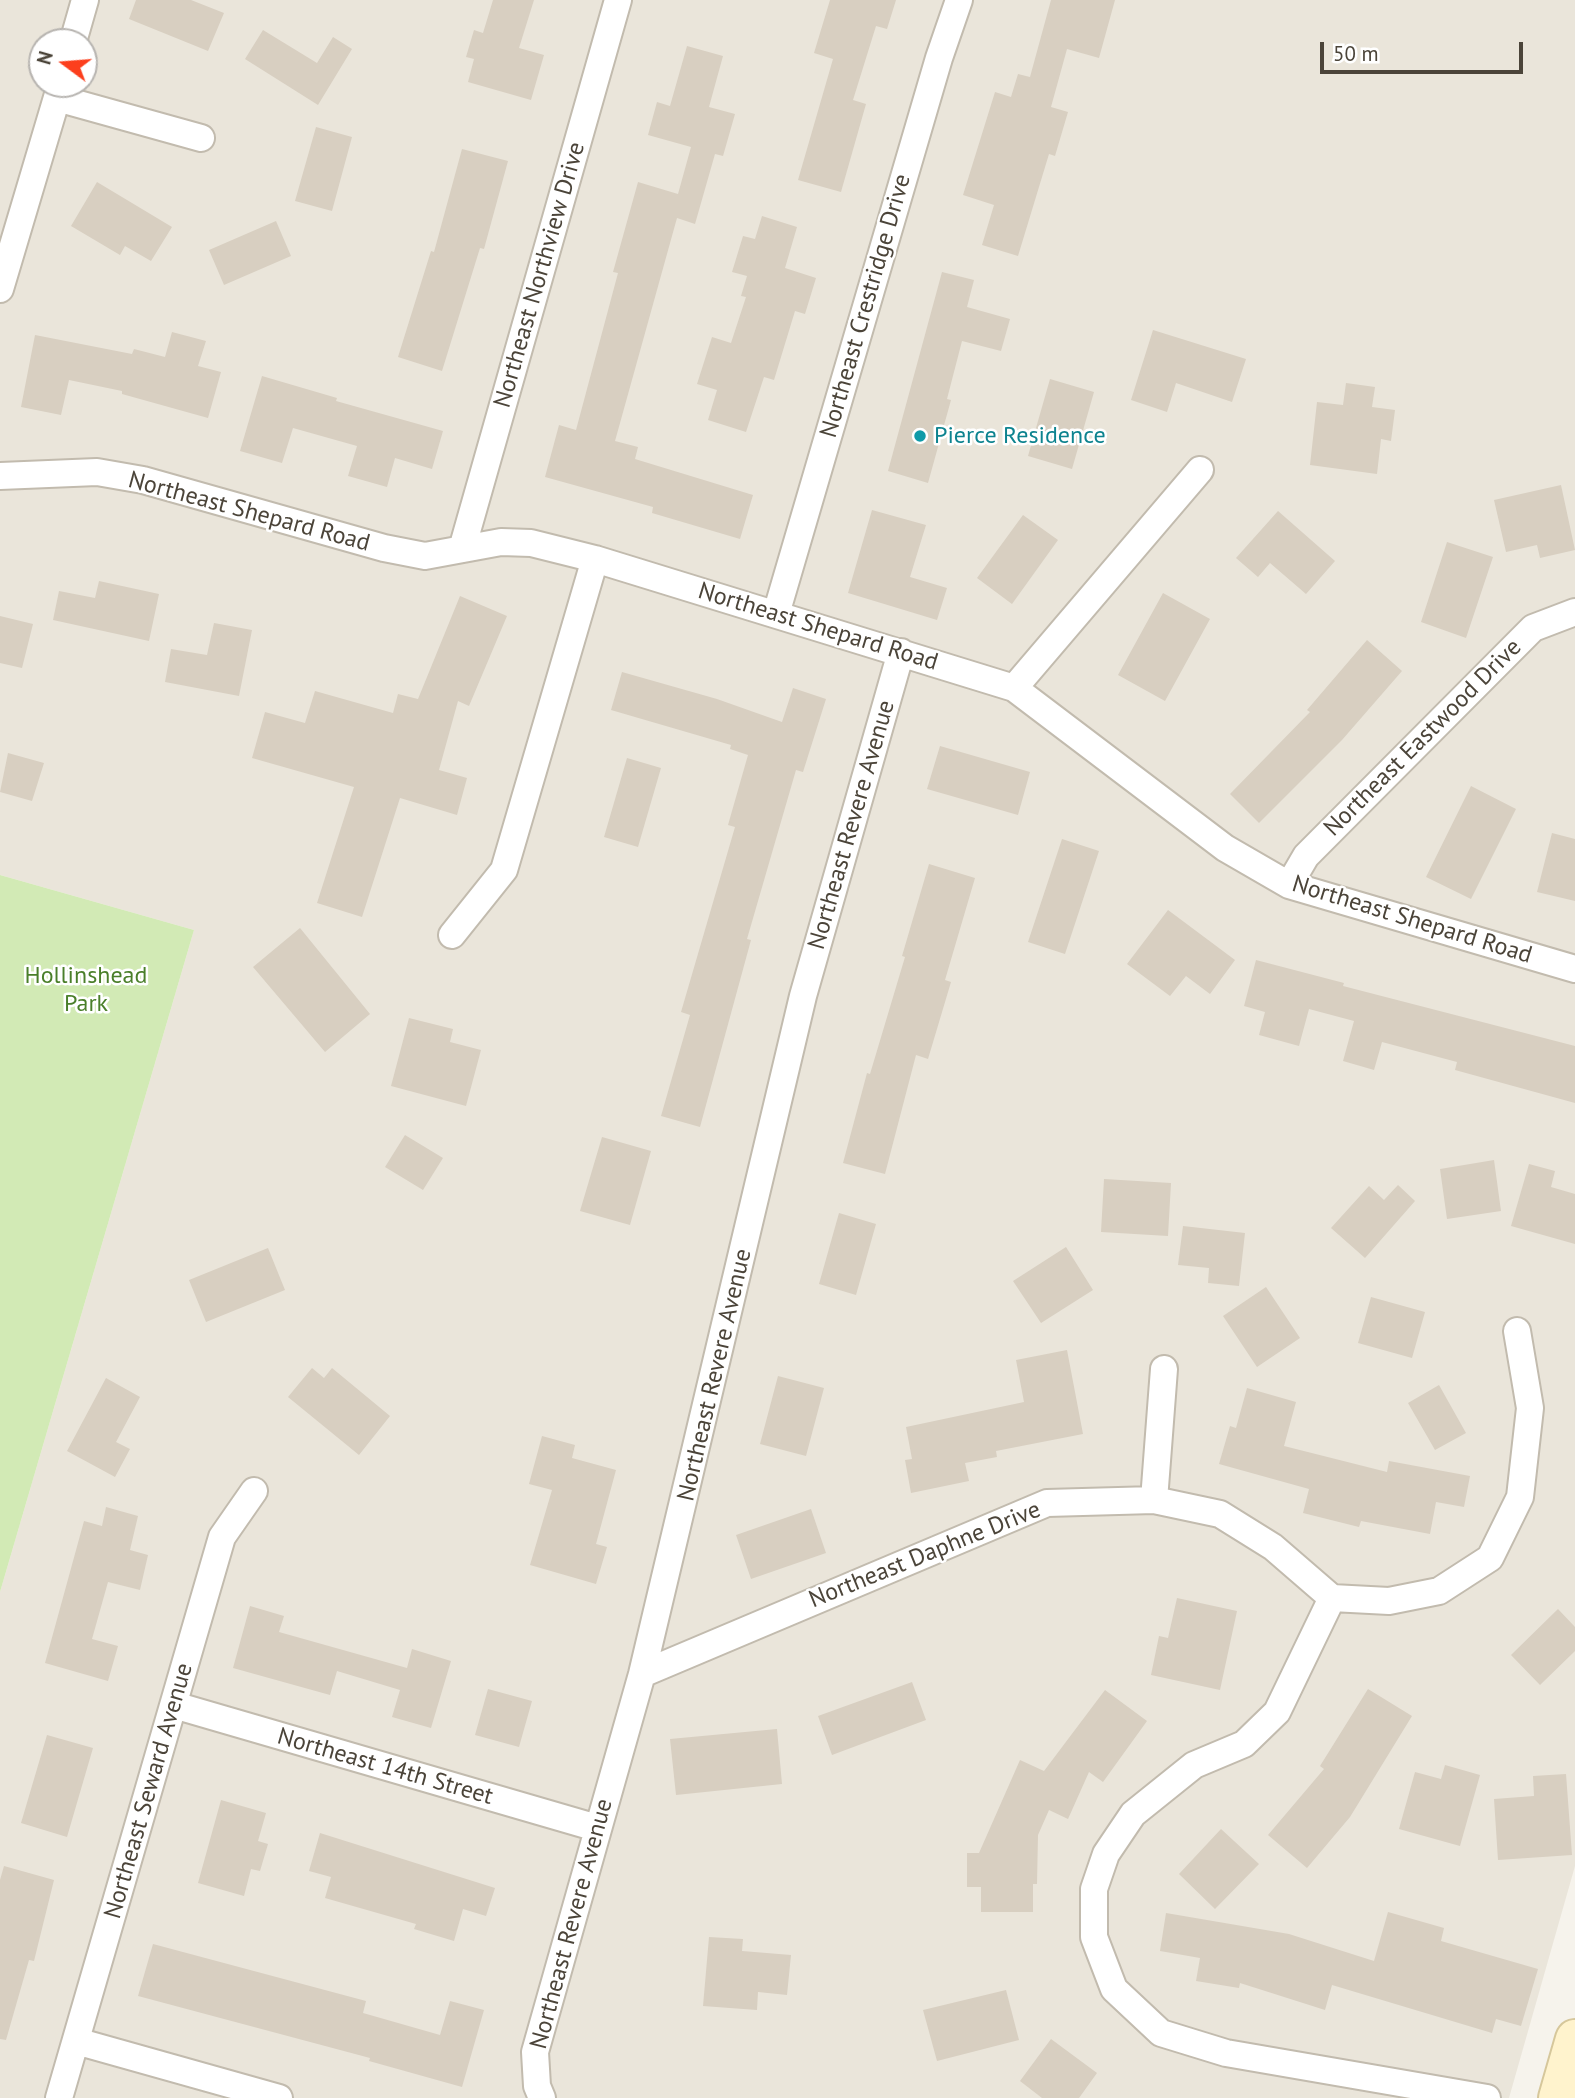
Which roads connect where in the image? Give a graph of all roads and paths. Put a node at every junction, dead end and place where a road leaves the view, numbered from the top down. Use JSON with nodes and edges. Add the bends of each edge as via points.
{"nodes":[{"id":1,"x":85,"y":0,"type":"edge"},
{"id":2,"x":618,"y":0,"type":"edge"},
{"id":3,"x":959,"y":0,"type":"edge"},
{"id":4,"x":77,"y":28,"type":"edge"},
{"id":5,"x":57,"y":98,"type":"edge"},
{"id":6,"x":80,"y":98,"type":"edge"},
{"id":7,"x":201,"y":138,"type":"dead end"},
{"id":8,"x":0,"y":289,"type":"edge"},
{"id":9,"x":1200,"y":470,"type":"dead end"},
{"id":10,"x":0,"y":476,"type":"edge"},
{"id":11,"x":462,"y":549,"type":"junction"},
{"id":12,"x":594,"y":559,"type":"junction"},
{"id":13,"x":1575,"y":612,"type":"edge"},
{"id":14,"x":776,"y":614,"type":"junction"},
{"id":15,"x":901,"y":652,"type":"junction"},
{"id":16,"x":1014,"y":688,"type":"junction"},
{"id":17,"x":1289,"y":885,"type":"junction"},
{"id":18,"x":452,"y":934,"type":"dead end"},
{"id":19,"x":1575,"y":969,"type":"edge"},
{"id":20,"x":1517,"y":1331,"type":"dead end"},
{"id":21,"x":1164,"y":1369,"type":"dead end"},
{"id":22,"x":254,"y":1491,"type":"dead end"},
{"id":23,"x":1154,"y":1500,"type":"junction"},
{"id":24,"x":1332,"y":1598,"type":"junction"},
{"id":25,"x":642,"y":1674,"type":"junction"},
{"id":26,"x":174,"y":1705,"type":"junction"},
{"id":27,"x":597,"y":1828,"type":"junction"},
{"id":28,"x":1575,"y":2039,"type":"edge"},
{"id":29,"x":76,"y":2041,"type":"junction"},
{"id":30,"x":59,"y":2098,"type":"edge"},
{"id":31,"x":279,"y":2098,"type":"edge"},
{"id":32,"x":542,"y":2098,"type":"edge"},
{"id":33,"x":1487,"y":2098,"type":"edge"},
{"id":34,"x":1558,"y":2098,"type":"edge"}],
"edges":[{"from":1,"to":4,"type":"street"},
{"from":2,"to":11,"type":"street","name":"Northeast Northview Drive"},
{"from":3,"to":14,"type":"street","name":"Northeast Crestridge Drive"},
{"from":5,"to":8,"type":"street"},
{"from":6,"to":7,"type":"street"},
{"from":9,"to":16,"type":"street"},
{"from":10,"to":11,"type":"street","name":"Northeast Shepard Road","via":[[97,472],[143,480],[384,548],[425,556]]},
{"from":11,"to":12,"type":"street","name":"Northeast Shepard Road","via":[[501,542],[531,543]]},
{"from":12,"to":14,"type":"street","name":"Northeast Shepard Road"},
{"from":12,"to":18,"type":"street","via":[[504,870]]},
{"from":13,"to":17,"type":"street","name":"Northeast Eastwood Drive","via":[[1533,628],[1306,856]]},
{"from":14,"to":15,"type":"street","name":"Northeast Shepard Road"},
{"from":15,"to":16,"type":"street","name":"Northeast Shepard Road"},
{"from":15,"to":25,"type":"street","name":"Northeast Revere Avenue","via":[[803,996]]},
{"from":16,"to":17,"type":"street","name":"Northeast Shepard Road","via":[[1225,848]]},
{"from":17,"to":19,"type":"street","name":"Northeast Shepard Road"},
{"from":20,"to":24,"type":"street","via":[[1530,1408],[1520,1497],[1490,1558],[1439,1591],[1390,1601]]},
{"from":21,"to":23,"type":"street"},
{"from":22,"to":26,"type":"street","name":"Northeast Seward Avenue","via":[[222,1537]]},
{"from":23,"to":24,"type":"street","name":"Northeast Daphne Drive","via":[[1220,1514],[1273,1547]]},
{"from":23,"to":25,"type":"street","name":"Northeast Daphne Drive","via":[[1047,1503]]},
{"from":24,"to":33,"type":"street","via":[[1277,1712],[1244,1744],[1194,1765],[1133,1814],[1106,1854],[1094,1889],[1094,1937],[1114,1989],[1161,2033],[1226,2053]]},
{"from":25,"to":27,"type":"street","name":"Northeast Revere Avenue"},
{"from":26,"to":27,"type":"street","name":"Northeast 14th Street"},
{"from":26,"to":29,"type":"street","name":"Northeast Seward Avenue"},
{"from":27,"to":32,"type":"street","name":"Northeast Revere Avenue","via":[[535,2052]]},
{"from":28,"to":34,"type":"main road"},
{"from":29,"to":30,"type":"street","name":"Northeast Seward Avenue"},
{"from":29,"to":31,"type":"street"}]}
